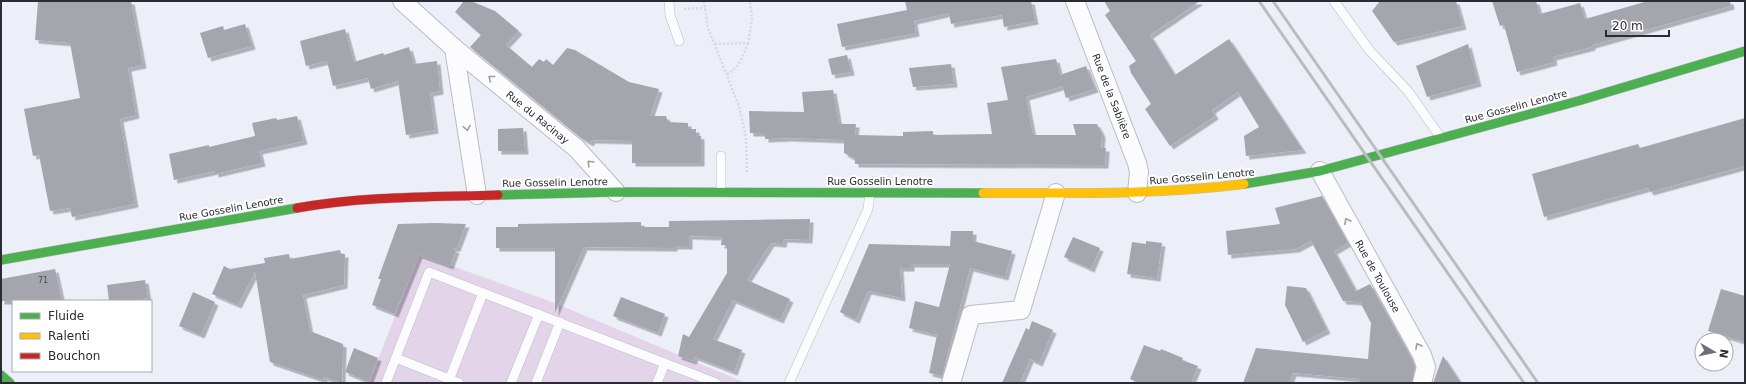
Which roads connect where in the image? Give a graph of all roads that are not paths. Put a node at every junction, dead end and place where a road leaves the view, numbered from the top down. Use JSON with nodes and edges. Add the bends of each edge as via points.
{"nodes":[{"id":1,"x":402,"y":1,"type":"edge"},
{"id":2,"x":669,"y":1,"type":"edge"},
{"id":3,"x":1075,"y":1,"type":"edge"},
{"id":4,"x":1334,"y":1,"type":"edge"},
{"id":5,"x":679,"y":41,"type":"dead end"},
{"id":6,"x":454,"y":48,"type":"junction"},
{"id":7,"x":1745,"y":51,"type":"edge"},
{"id":8,"x":1441,"y":138,"type":"junction"},
{"id":9,"x":721,"y":156,"type":"dead end"},
{"id":10,"x":1320,"y":171,"type":"junction"},
{"id":11,"x":616,"y":192,"type":"junction"},
{"id":12,"x":721,"y":192,"type":"junction"},
{"id":13,"x":870,"y":192,"type":"junction"},
{"id":14,"x":1056,"y":193,"type":"junction"},
{"id":15,"x":1137,"y":193,"type":"junction"},
{"id":16,"x":477,"y":195,"type":"junction"},
{"id":17,"x":1,"y":260,"type":"edge"},
{"id":18,"x":483,"y":293,"type":"junction"},
{"id":19,"x":539,"y":314,"type":"junction"},
{"id":20,"x":560,"y":322,"type":"junction"},
{"id":21,"x":396,"y":358,"type":"junction"},
{"id":22,"x":665,"y":363,"type":"junction"},
{"id":23,"x":1,"y":375,"type":"edge"},
{"id":24,"x":449,"y":381,"type":"edge"},
{"id":25,"x":10,"y":383,"type":"edge"},
{"id":26,"x":386,"y":383,"type":"edge"},
{"id":27,"x":459,"y":383,"type":"edge"},
{"id":28,"x":512,"y":383,"type":"edge"},
{"id":29,"x":536,"y":383,"type":"edge"},
{"id":30,"x":657,"y":383,"type":"edge"},
{"id":31,"x":716,"y":383,"type":"edge"},
{"id":32,"x":789,"y":383,"type":"edge"},
{"id":33,"x":951,"y":383,"type":"edge"},
{"id":34,"x":1422,"y":383,"type":"edge"}],
"edges":[{"from":1,"to":6,"type":"street","name":"Rue du Racinay"},
{"from":2,"to":5,"type":"lane"},
{"from":3,"to":15,"type":"street","name":"Rue de la Sablière","via":[[1137,163]]},
{"from":4,"to":8,"type":"lane","via":[[1370,51],[1408,92]]},
{"from":11,"to":6,"type":"street","name":"Rue du Racinay","one_way":true,"via":[[576,148]]},
{"from":6,"to":16,"type":"street","one_way":true},
{"from":7,"to":8,"type":"main road","name":"Rue Gosselin Lenotre","via":[[1578,101]]},
{"from":8,"to":10,"type":"main road","name":"Rue Gosselin Lenotre"},
{"from":9,"to":12,"type":"lane"},
{"from":10,"to":15,"type":"main road","name":"Rue Gosselin Lenotre","via":[[1245,184]]},
{"from":34,"to":10,"type":"street","name":"Rue de Toulouse","one_way":true,"via":[[1426,367],[1422,355]]},
{"from":11,"to":12,"type":"main road","name":"Rue Gosselin Lenotre"},
{"from":11,"to":16,"type":"main road","name":"Rue Gosselin Lenotre"},
{"from":12,"to":13,"type":"main road","name":"Rue Gosselin Lenotre"},
{"from":13,"to":14,"type":"main road","name":"Rue Gosselin Lenotre"},
{"from":13,"to":32,"type":"lane","via":[[868,209]]},
{"from":14,"to":15,"type":"main road","name":"Rue Gosselin Lenotre"},
{"from":14,"to":33,"type":"street","via":[[1021,310],[971,315]]},
{"from":16,"to":17,"type":"main road","name":"Rue Gosselin Lenotre","via":[[325,203]]},
{"from":18,"to":19,"type":"lane"},
{"from":18,"to":21,"type":"lane","via":[[430,272]]},
{"from":18,"to":24,"type":"lane"},
{"from":19,"to":20,"type":"lane"},
{"from":19,"to":28,"type":"lane"},
{"from":20,"to":22,"type":"lane"},
{"from":20,"to":29,"type":"lane"},
{"from":21,"to":24,"type":"lane"},
{"from":21,"to":26,"type":"lane"},
{"from":22,"to":30,"type":"lane"},
{"from":22,"to":31,"type":"lane"},
{"from":23,"to":25,"type":"main road"},
{"from":24,"to":27,"type":"lane"}]}
